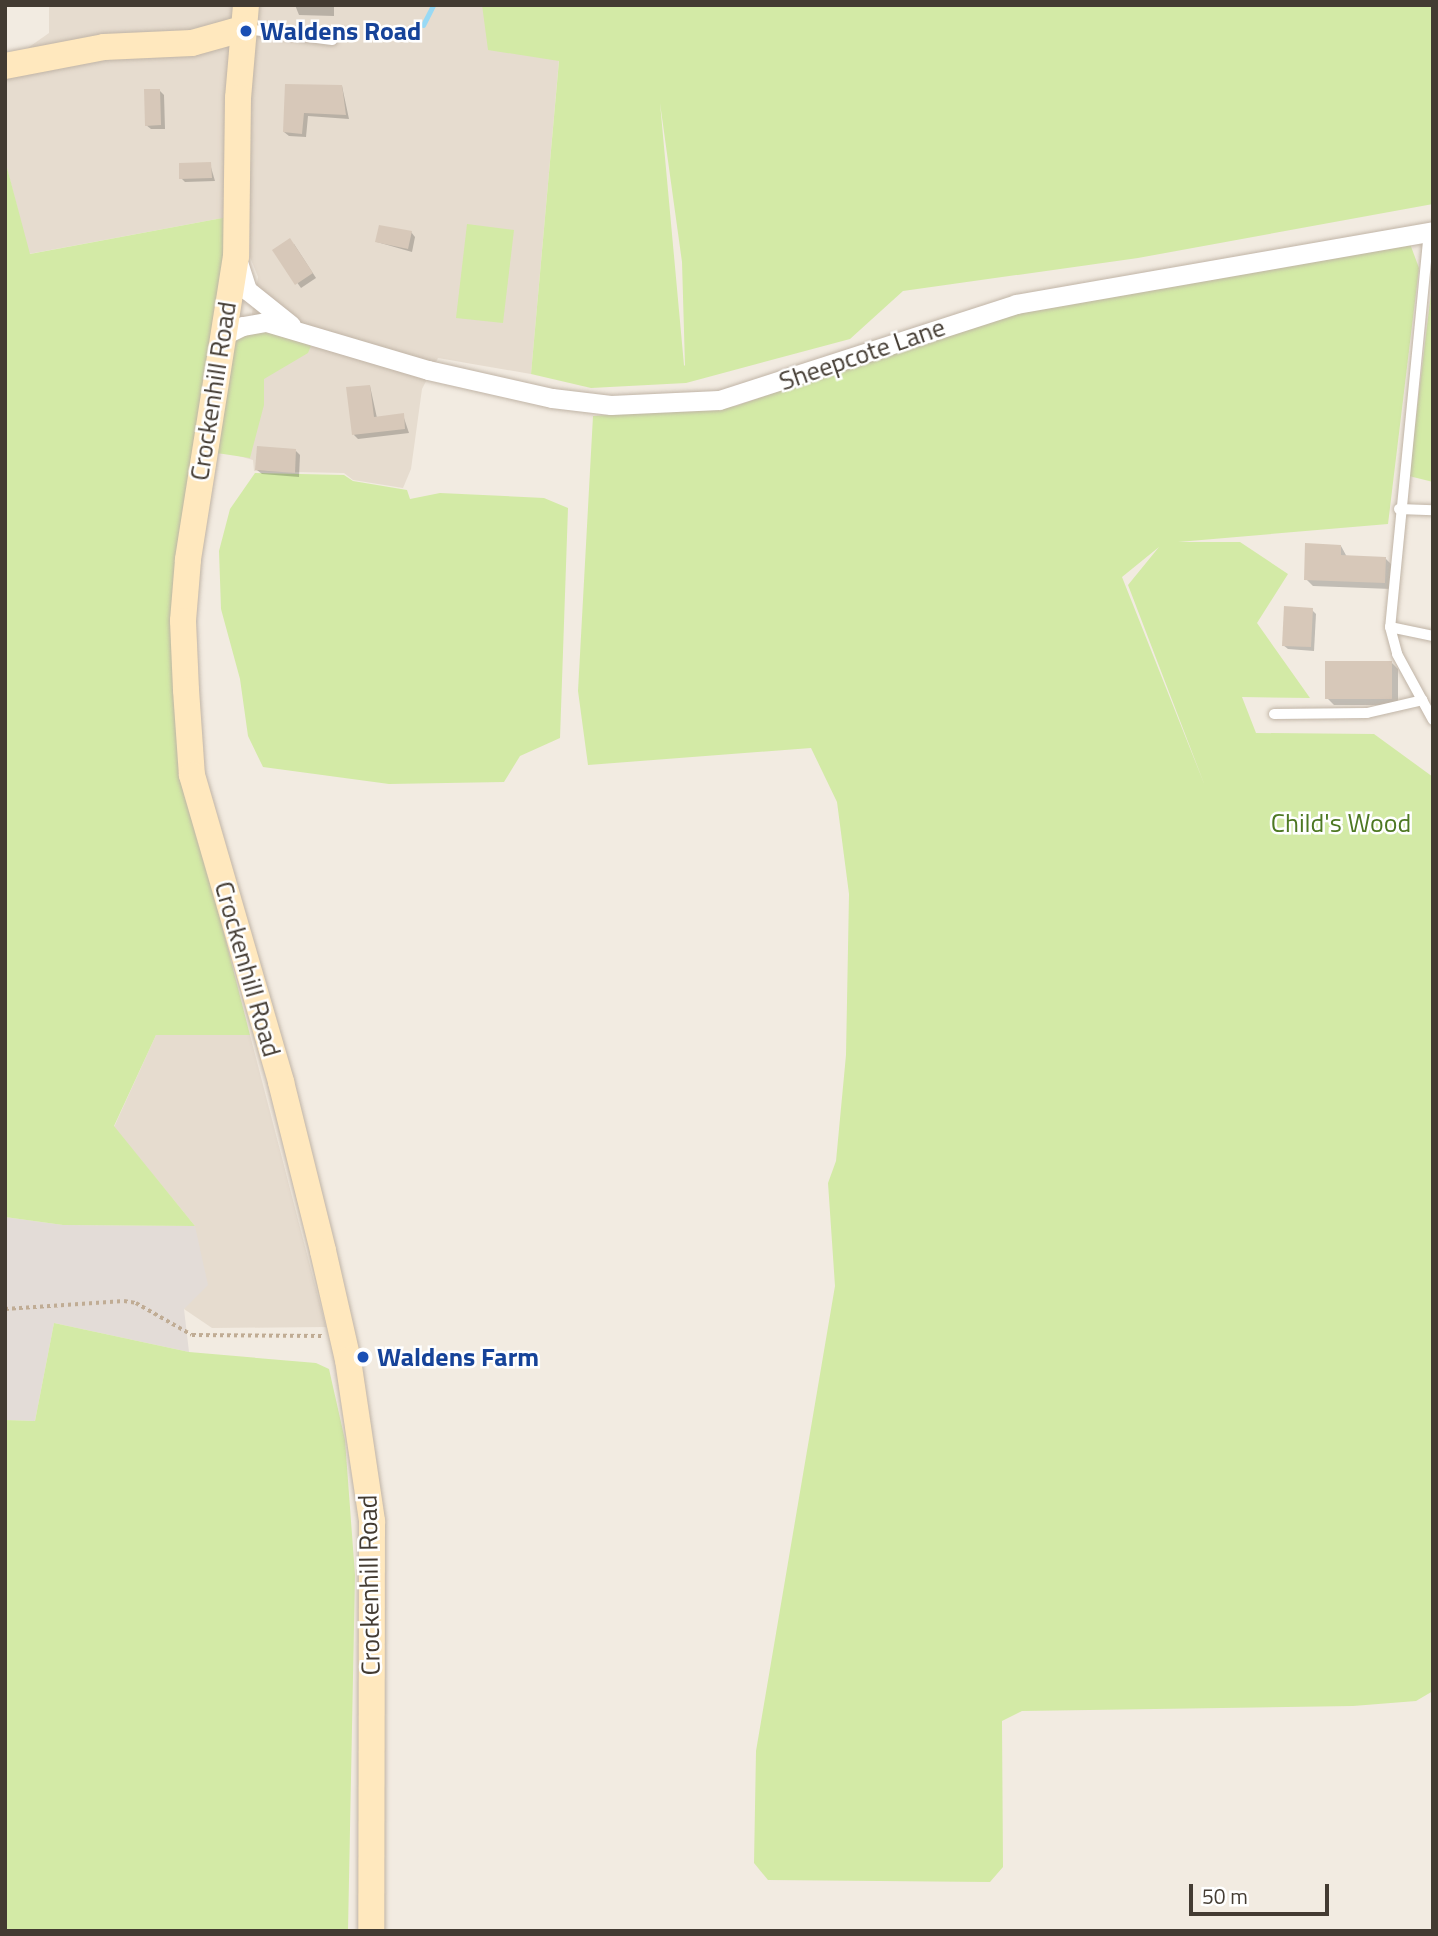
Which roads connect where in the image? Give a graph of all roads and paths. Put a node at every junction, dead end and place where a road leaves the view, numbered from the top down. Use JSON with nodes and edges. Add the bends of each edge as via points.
{"nodes":[{"id":1,"x":244,"y":17,"type":"edge"},
{"id":2,"x":332,"y":40,"type":"dead end"},
{"id":3,"x":192,"y":43,"type":"junction"},
{"id":4,"x":5,"y":66,"type":"edge"},
{"id":5,"x":240,"y":68,"type":"junction"},
{"id":6,"x":1431,"y":231,"type":"edge"},
{"id":7,"x":236,"y":256,"type":"junction"},
{"id":8,"x":295,"y":328,"type":"junction"},
{"id":9,"x":220,"y":337,"type":"junction"},
{"id":10,"x":1399,"y":509,"type":"junction"},
{"id":11,"x":1433,"y":510,"type":"edge"},
{"id":12,"x":1390,"y":627,"type":"junction"},
{"id":13,"x":1433,"y":636,"type":"edge"},
{"id":14,"x":1423,"y":700,"type":"junction"},
{"id":15,"x":1274,"y":714,"type":"dead end"},
{"id":16,"x":1433,"y":720,"type":"edge"},
{"id":17,"x":5,"y":1309,"type":"edge"},
{"id":18,"x":342,"y":1335,"type":"junction"},
{"id":19,"x":370,"y":1931,"type":"edge"}],
"edges":[{"from":1,"to":2,"type":"lane"},
{"from":1,"to":3,"type":"main road"},
{"from":1,"to":5,"type":"main road","name":"Crockenhill Road"},
{"from":3,"to":4,"type":"main road","via":[[104,47]]},
{"from":3,"to":5,"type":"main road"},
{"from":5,"to":7,"type":"main road","name":"Crockenhill Road"},
{"from":6,"to":8,"type":"street","name":"Sheepcote Lane","via":[[1016,304],[719,400],[611,405],[552,398],[428,370]]},
{"from":6,"to":10,"type":"lane"},
{"from":7,"to":8,"type":"street","name":"Sheepcote Lane","via":[[247,290]]},
{"from":7,"to":9,"type":"main road","name":"Crockenhill Road"},
{"from":8,"to":9,"type":"street","name":"Sheepcote Lane","via":[[266,322]]},
{"from":9,"to":18,"type":"main road","name":"Crockenhill Road","via":[[183,621],[192,775],[281,1083]]},
{"from":10,"to":11,"type":"lane"},
{"from":10,"to":12,"type":"lane"},
{"from":12,"to":13,"type":"lane"},
{"from":12,"to":14,"type":"lane","via":[[1397,654]]},
{"from":14,"to":15,"type":"lane","via":[[1367,713]]},
{"from":14,"to":16,"type":"lane"},
{"from":17,"to":18,"type":"path","via":[[124,1301],[136,1303],[192,1335]]},
{"from":18,"to":19,"type":"main road","name":"Crockenhill Road","via":[[372,1521]]}]}
